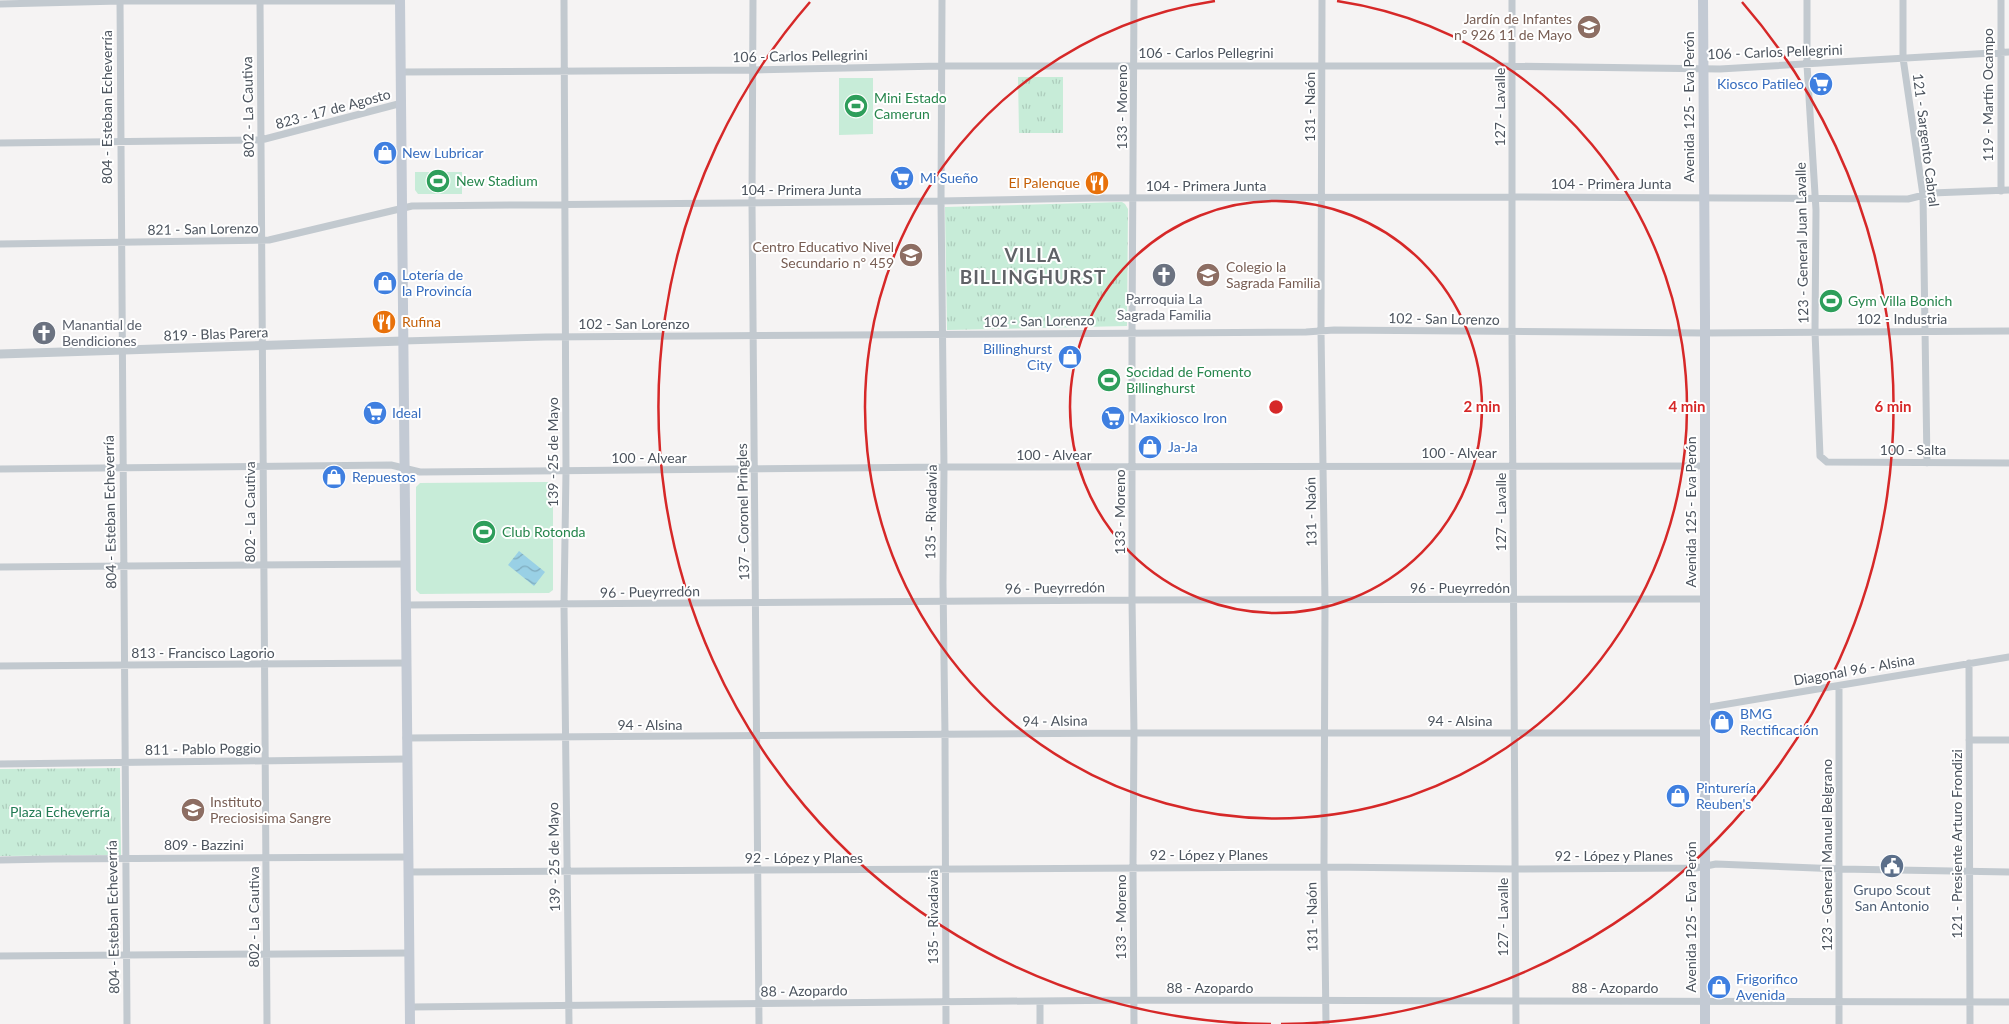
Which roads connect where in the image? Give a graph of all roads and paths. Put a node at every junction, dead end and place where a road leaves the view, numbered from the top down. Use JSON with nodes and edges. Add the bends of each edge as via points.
{"nodes":[{"id":1,"x":400,"y":0,"type":"edge"},
{"id":2,"x":564,"y":0,"type":"edge"},
{"id":3,"x":753,"y":0,"type":"edge"},
{"id":4,"x":942,"y":0,"type":"edge"},
{"id":5,"x":1134,"y":0,"type":"edge"},
{"id":6,"x":1322,"y":0,"type":"edge"},
{"id":7,"x":1512,"y":0,"type":"edge"},
{"id":8,"x":1703,"y":0,"type":"edge"},
{"id":9,"x":1807,"y":0,"type":"edge"},
{"id":10,"x":1903,"y":0,"type":"edge"},
{"id":11,"x":2001,"y":0,"type":"edge"},
{"id":12,"x":120,"y":1,"type":"edge"},
{"id":13,"x":260,"y":1,"type":"edge"},
{"id":14,"x":0,"y":4,"type":"edge"},
{"id":15,"x":2001,"y":52,"type":"junction"},
{"id":16,"x":2009,"y":52,"type":"edge"},
{"id":17,"x":1903,"y":58,"type":"junction"},
{"id":18,"x":1807,"y":65,"type":"junction"},
{"id":19,"x":942,"y":66,"type":"junction"},
{"id":20,"x":1134,"y":66,"type":"junction"},
{"id":21,"x":1322,"y":66,"type":"junction"},
{"id":22,"x":1512,"y":66,"type":"junction"},
{"id":23,"x":1702,"y":68,"type":"junction"},
{"id":24,"x":753,"y":70,"type":"junction"},
{"id":25,"x":564,"y":71,"type":"junction"},
{"id":26,"x":402,"y":72,"type":"junction"},
{"id":27,"x":402,"y":103,"type":"junction"},
{"id":28,"x":261,"y":140,"type":"junction"},
{"id":29,"x":120,"y":142,"type":"junction"},
{"id":30,"x":0,"y":143,"type":"edge"},
{"id":31,"x":2009,"y":190,"type":"edge"},
{"id":32,"x":2001,"y":191,"type":"junction"},
{"id":33,"x":1923,"y":195,"type":"junction"},
{"id":34,"x":1512,"y":197,"type":"junction"},
{"id":35,"x":1704,"y":197,"type":"junction"},
{"id":36,"x":1322,"y":198,"type":"junction"},
{"id":37,"x":1816,"y":198,"type":"junction"},
{"id":38,"x":1133,"y":199,"type":"junction"},
{"id":39,"x":752,"y":202,"type":"junction"},
{"id":40,"x":940,"y":202,"type":"junction"},
{"id":41,"x":565,"y":205,"type":"junction"},
{"id":42,"x":403,"y":207,"type":"junction"},
{"id":43,"x":262,"y":240,"type":"junction"},
{"id":44,"x":120,"y":243,"type":"junction"},
{"id":45,"x":0,"y":244,"type":"edge"},
{"id":46,"x":1321,"y":331,"type":"junction"},
{"id":47,"x":2009,"y":331,"type":"edge"},
{"id":48,"x":1132,"y":332,"type":"junction"},
{"id":49,"x":1512,"y":332,"type":"junction"},
{"id":50,"x":1815,"y":332,"type":"junction"},
{"id":51,"x":1925,"y":332,"type":"junction"},
{"id":52,"x":1705,"y":333,"type":"junction"},
{"id":53,"x":942,"y":335,"type":"junction"},
{"id":54,"x":754,"y":336,"type":"junction"},
{"id":55,"x":564,"y":337,"type":"junction"},
{"id":56,"x":403,"y":341,"type":"junction"},
{"id":57,"x":261,"y":347,"type":"junction"},
{"id":58,"x":121,"y":351,"type":"junction"},
{"id":59,"x":0,"y":354,"type":"edge"},
{"id":60,"x":1820,"y":456,"type":"joint"},
{"id":61,"x":1927,"y":463,"type":"junction"},
{"id":62,"x":2009,"y":463,"type":"edge"},
{"id":63,"x":1513,"y":465,"type":"junction"},
{"id":64,"x":264,"y":466,"type":"junction"},
{"id":65,"x":1323,"y":466,"type":"junction"},
{"id":66,"x":1705,"y":466,"type":"junction"},
{"id":67,"x":122,"y":467,"type":"junction"},
{"id":68,"x":1132,"y":467,"type":"junction"},
{"id":69,"x":404,"y":468,"type":"junction"},
{"id":70,"x":944,"y":468,"type":"junction"},
{"id":71,"x":0,"y":469,"type":"edge"},
{"id":72,"x":755,"y":469,"type":"junction"},
{"id":73,"x":566,"y":471,"type":"junction"},
{"id":74,"x":405,"y":564,"type":"junction"},
{"id":75,"x":262,"y":565,"type":"junction"},
{"id":76,"x":0,"y":567,"type":"edge"},
{"id":77,"x":123,"y":567,"type":"junction"},
{"id":78,"x":1705,"y":599,"type":"junction"},
{"id":79,"x":1132,"y":600,"type":"junction"},
{"id":80,"x":1514,"y":600,"type":"junction"},
{"id":81,"x":1325,"y":601,"type":"junction"},
{"id":82,"x":943,"y":602,"type":"junction"},
{"id":83,"x":756,"y":603,"type":"junction"},
{"id":84,"x":406,"y":605,"type":"junction"},
{"id":85,"x":564,"y":605,"type":"junction"},
{"id":86,"x":2009,"y":657,"type":"edge"},
{"id":87,"x":406,"y":663,"type":"junction"},
{"id":88,"x":1968,"y":664,"type":"junction"},
{"id":89,"x":265,"y":665,"type":"junction"},
{"id":90,"x":0,"y":666,"type":"edge"},
{"id":91,"x":124,"y":666,"type":"junction"},
{"id":92,"x":1839,"y":686,"type":"junction"},
{"id":93,"x":1704,"y":708,"type":"junction"},
{"id":94,"x":1134,"y":733,"type":"junction"},
{"id":95,"x":1324,"y":733,"type":"junction"},
{"id":96,"x":1704,"y":733,"type":"junction"},
{"id":97,"x":1515,"y":734,"type":"junction"},
{"id":98,"x":945,"y":735,"type":"junction"},
{"id":99,"x":566,"y":737,"type":"junction"},
{"id":100,"x":756,"y":737,"type":"junction"},
{"id":101,"x":406,"y":738,"type":"junction"},
{"id":102,"x":1969,"y":740,"type":"junction"},
{"id":103,"x":2009,"y":740,"type":"edge"},
{"id":104,"x":407,"y":760,"type":"junction"},
{"id":105,"x":265,"y":761,"type":"junction"},
{"id":106,"x":125,"y":763,"type":"junction"},
{"id":107,"x":0,"y":764,"type":"edge"},
{"id":108,"x":266,"y":857,"type":"junction"},
{"id":109,"x":124,"y":858,"type":"junction"},
{"id":110,"x":408,"y":858,"type":"junction"},
{"id":111,"x":0,"y":860,"type":"edge"},
{"id":112,"x":1706,"y":866,"type":"junction"},
{"id":113,"x":1324,"y":867,"type":"junction"},
{"id":114,"x":1133,"y":868,"type":"junction"},
{"id":115,"x":1516,"y":869,"type":"junction"},
{"id":116,"x":1840,"y":869,"type":"junction"},
{"id":117,"x":945,"y":870,"type":"junction"},
{"id":118,"x":567,"y":871,"type":"junction"},
{"id":119,"x":757,"y":871,"type":"junction"},
{"id":120,"x":408,"y":872,"type":"junction"},
{"id":121,"x":1969,"y":872,"type":"junction"},
{"id":122,"x":2009,"y":872,"type":"edge"},
{"id":123,"x":409,"y":953,"type":"junction"},
{"id":124,"x":266,"y":954,"type":"junction"},
{"id":125,"x":127,"y":955,"type":"junction"},
{"id":126,"x":0,"y":956,"type":"edge"},
{"id":127,"x":1134,"y":1000,"type":"junction"},
{"id":128,"x":1516,"y":1001,"type":"junction"},
{"id":129,"x":1704,"y":1001,"type":"junction"},
{"id":130,"x":946,"y":1002,"type":"junction"},
{"id":131,"x":1040,"y":1002,"type":"junction"},
{"id":132,"x":1326,"y":1002,"type":"junction"},
{"id":133,"x":1839,"y":1002,"type":"junction"},
{"id":134,"x":1970,"y":1002,"type":"junction"},
{"id":135,"x":2009,"y":1002,"type":"edge"},
{"id":136,"x":759,"y":1005,"type":"junction"},
{"id":137,"x":569,"y":1006,"type":"junction"},
{"id":138,"x":410,"y":1007,"type":"junction"},
{"id":139,"x":127,"y":1024,"type":"edge"},
{"id":140,"x":267,"y":1024,"type":"edge"},
{"id":141,"x":410,"y":1024,"type":"edge"},
{"id":142,"x":569,"y":1024,"type":"edge"},
{"id":143,"x":759,"y":1024,"type":"edge"},
{"id":144,"x":946,"y":1024,"type":"edge"},
{"id":145,"x":1040,"y":1024,"type":"edge"},
{"id":146,"x":1134,"y":1024,"type":"edge"},
{"id":147,"x":1326,"y":1024,"type":"edge"},
{"id":148,"x":1516,"y":1024,"type":"edge"},
{"id":149,"x":1705,"y":1024,"type":"edge"},
{"id":150,"x":1839,"y":1024,"type":"edge"},
{"id":151,"x":1970,"y":1024,"type":"edge"}],
"edges":[{"from":1,"to":13,"type":"street"},
{"from":1,"to":26,"type":"main road"},
{"from":2,"to":25,"type":"street","name":"139 - 25 de Mayo"},
{"from":3,"to":24,"type":"street","name":"137 - Coronel Pringles"},
{"from":4,"to":19,"type":"street","name":"135 - Rivadavia"},
{"from":5,"to":20,"type":"street","name":"133 - Moreno"},
{"from":6,"to":21,"type":"street","name":"131 - Naón"},
{"from":7,"to":22,"type":"street","name":"127 - Lavalle"},
{"from":8,"to":23,"type":"main road","name":"Avenida 125 - Eva Perón"},
{"from":9,"to":18,"type":"street","name":"123 - General Juan Lavalle"},
{"from":10,"to":17,"type":"street","name":"121 - Sargento Cabral"},
{"from":11,"to":15,"type":"street","name":"119 - Martín Ocampo"},
{"from":12,"to":13,"type":"street"},
{"from":12,"to":14,"type":"street"},
{"from":12,"to":29,"type":"street","name":"804 - Esteban Echeverría"},
{"from":13,"to":28,"type":"street","name":"802 - La Cautiva"},
{"from":15,"to":16,"type":"street","name":"106 - Carlos Pellegrini"},
{"from":15,"to":17,"type":"street","name":"106 - Carlos Pellegrini"},
{"from":15,"to":32,"type":"street","name":"119 - Martín Ocampo"},
{"from":17,"to":18,"type":"street","name":"106 - Carlos Pellegrini"},
{"from":17,"to":33,"type":"street","name":"121 - Sargento Cabral"},
{"from":18,"to":23,"type":"street","name":"106 - Carlos Pellegrini"},
{"from":18,"to":37,"type":"street","name":"123 - General Juan Lavalle"},
{"from":19,"to":20,"type":"street","name":"106 - Carlos Pellegrini"},
{"from":19,"to":24,"type":"street","name":"106 - Carlos Pellegrini"},
{"from":19,"to":40,"type":"street","name":"135 - Rivadavia"},
{"from":20,"to":21,"type":"street","name":"106 - Carlos Pellegrini"},
{"from":20,"to":38,"type":"street","name":"133 - Moreno"},
{"from":21,"to":22,"type":"street","name":"106 - Carlos Pellegrini"},
{"from":21,"to":36,"type":"street","name":"131 - Naón"},
{"from":22,"to":23,"type":"street","name":"106 - Carlos Pellegrini"},
{"from":22,"to":34,"type":"street","name":"127 - Lavalle"},
{"from":23,"to":35,"type":"main road","name":"Avenida 125 - Eva Perón"},
{"from":24,"to":25,"type":"street","name":"106 - Carlos Pellegrini"},
{"from":24,"to":39,"type":"street","name":"137 - Coronel Pringles"},
{"from":25,"to":26,"type":"street","name":"106 - Carlos Pellegrini"},
{"from":25,"to":41,"type":"street","name":"139 - 25 de Mayo"},
{"from":26,"to":27,"type":"main road"},
{"from":27,"to":28,"type":"street","name":"823 - 17 de Agosto"},
{"from":27,"to":42,"type":"main road"},
{"from":28,"to":29,"type":"street","name":"823 - 17 de Agosto"},
{"from":28,"to":43,"type":"street","name":"802 - La Cautiva"},
{"from":29,"to":30,"type":"street","name":"823 - 17 de Agosto"},
{"from":29,"to":44,"type":"street","name":"804 - Esteban Echeverría"},
{"from":31,"to":32,"type":"street","name":"104 - Primera Junta"},
{"from":32,"to":33,"type":"street","name":"104 - Primera Junta"},
{"from":33,"to":37,"type":"street","name":"104 - Primera Junta","via":[[1908,199]]},
{"from":33,"to":51,"type":"street","name":"121 - Sargento Cabral"},
{"from":34,"to":35,"type":"street","name":"104 - Primera Junta"},
{"from":34,"to":36,"type":"street","name":"104 - Primera Junta"},
{"from":34,"to":49,"type":"street","name":"127 - Lavalle"},
{"from":35,"to":37,"type":"street","name":"104 - Primera Junta"},
{"from":35,"to":52,"type":"main road","name":"Avenida 125 - Eva Perón"},
{"from":36,"to":38,"type":"street","name":"104 - Primera Junta"},
{"from":36,"to":46,"type":"street","name":"131 - Naón"},
{"from":37,"to":50,"type":"street","name":"123 - General Juan Lavalle"},
{"from":38,"to":40,"type":"street","name":"104 - Primera Junta"},
{"from":38,"to":48,"type":"street","name":"133 - Moreno"},
{"from":39,"to":40,"type":"street","name":"104 - Primera Junta"},
{"from":39,"to":41,"type":"street","name":"104 - Primera Junta"},
{"from":39,"to":54,"type":"street","name":"137 - Coronel Pringles"},
{"from":40,"to":53,"type":"street","name":"135 - Rivadavia"},
{"from":41,"to":42,"type":"street","name":"104 - Primera Junta"},
{"from":41,"to":55,"type":"street","name":"139 - 25 de Mayo"},
{"from":42,"to":43,"type":"street","name":"821 - San Lorenzo"},
{"from":42,"to":56,"type":"main road"},
{"from":43,"to":44,"type":"street","name":"821 - San Lorenzo"},
{"from":43,"to":57,"type":"street","name":"802 - La Cautiva"},
{"from":44,"to":45,"type":"street","name":"821 - San Lorenzo"},
{"from":44,"to":58,"type":"street","name":"804 - Esteban Echeverría"},
{"from":46,"to":48,"type":"street","name":"102 - San Lorenzo"},
{"from":46,"to":49,"type":"street","name":"102 - San Lorenzo"},
{"from":46,"to":65,"type":"street","name":"131 - Naón"},
{"from":47,"to":51,"type":"street","name":"102 - Industria"},
{"from":48,"to":53,"type":"street","name":"102 - San Lorenzo"},
{"from":48,"to":68,"type":"street","name":"133 - Moreno"},
{"from":49,"to":52,"type":"street","name":"102 - San Lorenzo"},
{"from":49,"to":63,"type":"street","name":"127 - Lavalle"},
{"from":50,"to":51,"type":"street","name":"102 - Industria"},
{"from":50,"to":52,"type":"street","name":"102 - Industria"},
{"from":50,"to":60,"type":"street","name":"123 - General Juan Lavalle"},
{"from":51,"to":61,"type":"street","name":"121 - Sargento Cabral"},
{"from":52,"to":66,"type":"main road","name":"Avenida 125 - Eva Perón"},
{"from":53,"to":54,"type":"street","name":"102 - San Lorenzo"},
{"from":53,"to":70,"type":"street","name":"135 - Rivadavia"},
{"from":54,"to":55,"type":"street","name":"102 - San Lorenzo"},
{"from":54,"to":72,"type":"street","name":"137 - Coronel Pringles"},
{"from":55,"to":56,"type":"street","name":"102 - San Lorenzo"},
{"from":55,"to":73,"type":"street","name":"139 - 25 de Mayo"},
{"from":56,"to":57,"type":"street","name":"819 - Blas Parera"},
{"from":56,"to":69,"type":"main road"},
{"from":57,"to":58,"type":"street","name":"819 - Blas Parera"},
{"from":57,"to":64,"type":"street","name":"802 - La Cautiva"},
{"from":58,"to":59,"type":"street","name":"819 - Blas Parera"},
{"from":58,"to":67,"type":"street","name":"804 - Esteban Echeverría"},
{"from":60,"to":61,"type":"street","name":"100 - Salta","via":[[1827,462]]},
{"from":61,"to":62,"type":"street","name":"100 - Salta"},
{"from":63,"to":65,"type":"street","name":"100 - Alvear"},
{"from":63,"to":66,"type":"street","name":"100 - Alvear"},
{"from":63,"to":80,"type":"street","name":"127 - Lavalle"},
{"from":64,"to":67,"type":"street","name":"100 - Alvear"},
{"from":64,"to":69,"type":"street","name":"100 - Alvear","via":[[391,465]]},
{"from":64,"to":75,"type":"street","name":"802 - La Cautiva"},
{"from":65,"to":68,"type":"street","name":"100 - Alvear"},
{"from":65,"to":81,"type":"street","name":"131 - Naón"},
{"from":66,"to":78,"type":"main road","name":"Avenida 125 - Eva Perón"},
{"from":67,"to":71,"type":"street","name":"100 - Alvear"},
{"from":67,"to":77,"type":"street","name":"804 - Esteban Echeverría"},
{"from":68,"to":70,"type":"street","name":"100 - Alvear"},
{"from":68,"to":79,"type":"street","name":"133 - Moreno"},
{"from":69,"to":73,"type":"street","name":"100 - Alvear","via":[[420,472]]},
{"from":69,"to":74,"type":"main road"},
{"from":70,"to":72,"type":"street","name":"100 - Alvear"},
{"from":70,"to":82,"type":"street","name":"135 - Rivadavia"},
{"from":72,"to":73,"type":"street","name":"100 - Alvear"},
{"from":72,"to":83,"type":"street","name":"137 - Coronel Pringles"},
{"from":73,"to":85,"type":"street","name":"139 - 25 de Mayo"},
{"from":74,"to":75,"type":"street"},
{"from":74,"to":84,"type":"main road"},
{"from":75,"to":77,"type":"street"},
{"from":75,"to":89,"type":"street","name":"802 - La Cautiva"},
{"from":76,"to":77,"type":"street"},
{"from":77,"to":91,"type":"street","name":"804 - Esteban Echeverría"},
{"from":78,"to":80,"type":"street","name":"96 - Pueyrredón"},
{"from":78,"to":93,"type":"main road","name":"Avenida 125 - Eva Perón"},
{"from":79,"to":81,"type":"street","name":"96 - Pueyrredón"},
{"from":79,"to":82,"type":"street","name":"96 - Pueyrredón"},
{"from":79,"to":94,"type":"street","name":"133 - Moreno"},
{"from":80,"to":81,"type":"street","name":"96 - Pueyrredón"},
{"from":80,"to":97,"type":"street","name":"127 - Lavalle"},
{"from":81,"to":95,"type":"street","name":"131 - Naón"},
{"from":82,"to":83,"type":"street","name":"96 - Pueyrredón"},
{"from":82,"to":98,"type":"street","name":"135 - Rivadavia"},
{"from":83,"to":85,"type":"street","name":"96 - Pueyrredón"},
{"from":83,"to":100,"type":"street","name":"137 - Coronel Pringles"},
{"from":84,"to":85,"type":"street","name":"96 - Pueyrredón"},
{"from":84,"to":87,"type":"main road"},
{"from":85,"to":99,"type":"street","name":"139 - 25 de Mayo"},
{"from":86,"to":88,"type":"street","name":"Diagonal 96 - Alsina"},
{"from":87,"to":89,"type":"street","name":"813 - Francisco Lagorio"},
{"from":87,"to":101,"type":"main road"},
{"from":88,"to":92,"type":"street","name":"Diagonal 96 - Alsina"},
{"from":88,"to":102,"type":"street","name":"121 - Presiente Arturo Frondizi"},
{"from":89,"to":91,"type":"street","name":"813 - Francisco Lagorio"},
{"from":89,"to":105,"type":"street","name":"802 - La Cautiva"},
{"from":90,"to":91,"type":"street","name":"813 - Francisco Lagorio"},
{"from":91,"to":106,"type":"street","name":"804 - Esteban Echeverría"},
{"from":92,"to":93,"type":"street","name":"Diagonal 96 - Alsina"},
{"from":92,"to":116,"type":"street","name":"123 - General Manuel Belgrano"},
{"from":93,"to":96,"type":"main road","name":"Avenida 125 - Eva Perón"},
{"from":94,"to":95,"type":"street","name":"94 - Alsina"},
{"from":94,"to":98,"type":"street","name":"94 - Alsina"},
{"from":94,"to":114,"type":"street","name":"133 - Moreno"},
{"from":95,"to":97,"type":"street","name":"94 - Alsina"},
{"from":95,"to":113,"type":"street","name":"131 - Naón"},
{"from":96,"to":97,"type":"street","name":"94 - Alsina"},
{"from":96,"to":112,"type":"main road","name":"Avenida 125 - Eva Perón"},
{"from":97,"to":115,"type":"street","name":"127 - Lavalle"},
{"from":98,"to":100,"type":"street","name":"94 - Alsina"},
{"from":98,"to":117,"type":"street","name":"135 - Rivadavia"},
{"from":99,"to":100,"type":"street","name":"94 - Alsina"},
{"from":99,"to":101,"type":"street","name":"94 - Alsina"},
{"from":99,"to":118,"type":"street","name":"139 - 25 de Mayo"},
{"from":100,"to":119,"type":"street","name":"137 - Coronel Pringles"},
{"from":101,"to":104,"type":"main road"},
{"from":102,"to":103,"type":"street"},
{"from":102,"to":121,"type":"street","name":"121 - Presiente Arturo Frondizi"},
{"from":104,"to":105,"type":"street","name":"811 - Pablo Poggio"},
{"from":104,"to":110,"type":"main road"},
{"from":105,"to":106,"type":"street","name":"811 - Pablo Poggio"},
{"from":105,"to":108,"type":"street","name":"802 - La Cautiva"},
{"from":106,"to":107,"type":"street","name":"811 - Pablo Poggio"},
{"from":106,"to":109,"type":"street","name":"804 - Esteban Echeverría"},
{"from":108,"to":109,"type":"street","name":"809 - Bazzini"},
{"from":108,"to":110,"type":"street","name":"809 - Bazzini"},
{"from":108,"to":124,"type":"street","name":"802 - La Cautiva"},
{"from":109,"to":111,"type":"street","name":"809 - Bazzini"},
{"from":109,"to":125,"type":"street","name":"804 - Esteban Echeverría"},
{"from":110,"to":120,"type":"main road"},
{"from":112,"to":115,"type":"street","name":"92 - López y Planes"},
{"from":112,"to":116,"type":"street","name":"92 - López y Planes","via":[[1737,864]]},
{"from":112,"to":129,"type":"main road","name":"Avenida 125 - Eva Perón"},
{"from":113,"to":114,"type":"street","name":"92 - López y Planes"},
{"from":113,"to":115,"type":"street","name":"92 - López y Planes"},
{"from":113,"to":132,"type":"street","name":"131 - Naón"},
{"from":114,"to":117,"type":"street","name":"92 - López y Planes"},
{"from":114,"to":127,"type":"street","name":"133 - Moreno"},
{"from":115,"to":128,"type":"street","name":"127 - Lavalle"},
{"from":116,"to":121,"type":"street","name":"92 - López y Planes"},
{"from":116,"to":133,"type":"street","name":"123 - General Manuel Belgrano"},
{"from":117,"to":119,"type":"street","name":"92 - López y Planes"},
{"from":117,"to":130,"type":"street","name":"135 - Rivadavia"},
{"from":118,"to":119,"type":"street","name":"92 - López y Planes"},
{"from":118,"to":120,"type":"street","name":"92 - López y Planes"},
{"from":118,"to":137,"type":"street","name":"139 - 25 de Mayo"},
{"from":119,"to":136,"type":"street","name":"137 - Coronel Pringles"},
{"from":120,"to":123,"type":"main road"},
{"from":121,"to":122,"type":"street","name":"92 - López y Planes"},
{"from":121,"to":134,"type":"street","name":"121 - Presiente Arturo Frondizi"},
{"from":123,"to":124,"type":"street"},
{"from":123,"to":138,"type":"main road"},
{"from":124,"to":125,"type":"street"},
{"from":124,"to":140,"type":"street","name":"802 - La Cautiva"},
{"from":125,"to":126,"type":"street"},
{"from":125,"to":139,"type":"street","name":"804 - Esteban Echeverría"},
{"from":127,"to":131,"type":"street","name":"88 - Azopardo"},
{"from":127,"to":132,"type":"street","name":"88 - Azopardo"},
{"from":127,"to":146,"type":"street","name":"133 - Moreno"},
{"from":128,"to":129,"type":"street","name":"88 - Azopardo"},
{"from":128,"to":132,"type":"street","name":"88 - Azopardo"},
{"from":128,"to":148,"type":"street","name":"127 - Lavalle"},
{"from":129,"to":133,"type":"street","name":"88 - Azopardo"},
{"from":129,"to":149,"type":"main road","name":"Avenida 125 - Eva Perón"},
{"from":130,"to":131,"type":"street","name":"88 - Azopardo"},
{"from":130,"to":136,"type":"street","name":"88 - Azopardo"},
{"from":130,"to":144,"type":"street","name":"135 - Rivadavia"},
{"from":131,"to":145,"type":"street"},
{"from":132,"to":147,"type":"street","name":"131 - Naón"},
{"from":133,"to":134,"type":"street","name":"88 - Azopardo"},
{"from":133,"to":150,"type":"street","name":"123 - General Manuel Belgrano"},
{"from":134,"to":135,"type":"street","name":"88 - Azopardo"},
{"from":134,"to":151,"type":"street","name":"121 - Presiente Arturo Frondizi"},
{"from":136,"to":137,"type":"street","name":"88 - Azopardo"},
{"from":136,"to":143,"type":"street","name":"137 - Coronel Pringles"},
{"from":137,"to":138,"type":"street","name":"88 - Azopardo"},
{"from":137,"to":142,"type":"street","name":"139 - 25 de Mayo"},
{"from":138,"to":141,"type":"main road"}]}
